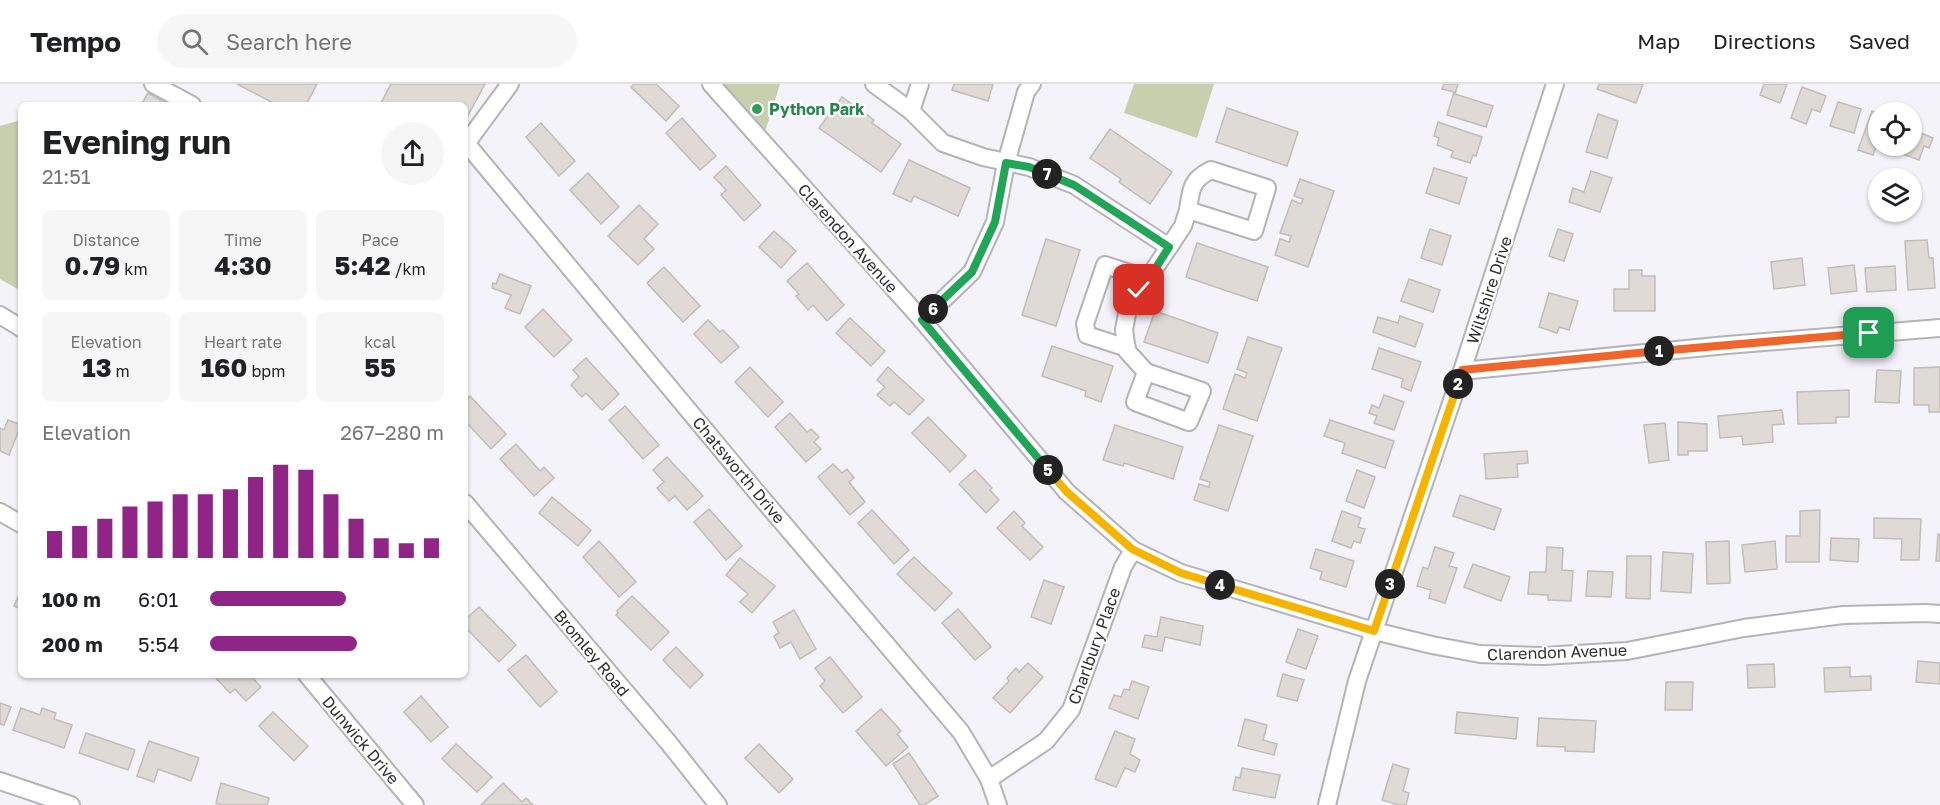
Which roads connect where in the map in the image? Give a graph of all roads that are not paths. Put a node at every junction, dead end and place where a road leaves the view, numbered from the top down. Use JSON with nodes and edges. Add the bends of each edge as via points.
{"nodes":[{"id":1,"x":153,"y":84,"type":"edge"},
{"id":2,"x":510,"y":84,"type":"edge"},
{"id":3,"x":711,"y":84,"type":"edge"},
{"id":4,"x":874,"y":84,"type":"edge"},
{"id":5,"x":920,"y":84,"type":"edge"},
{"id":6,"x":1032,"y":84,"type":"edge"},
{"id":7,"x":1555,"y":84,"type":"edge"},
{"id":8,"x":186,"y":102,"type":"edge"},
{"id":9,"x":911,"y":111,"type":"junction"},
{"id":10,"x":468,"y":141,"type":"edge"},
{"id":11,"x":468,"y":146,"type":"edge"},
{"id":12,"x":1006,"y":163,"type":"junction"},
{"id":13,"x":1188,"y":210,"type":"junction"},
{"id":14,"x":1169,"y":247,"type":"junction"},
{"id":15,"x":1148,"y":279,"type":"junction"},
{"id":16,"x":0,"y":315,"type":"edge"},
{"id":17,"x":922,"y":320,"type":"junction"},
{"id":18,"x":18,"y":326,"type":"edge"},
{"id":19,"x":1940,"y":328,"type":"edge"},
{"id":20,"x":1127,"y":348,"type":"junction"},
{"id":21,"x":1462,"y":370,"type":"junction"},
{"id":22,"x":1146,"y":372,"type":"dead end"},
{"id":23,"x":468,"y":507,"type":"edge"},
{"id":24,"x":0,"y":512,"type":"edge"},
{"id":25,"x":18,"y":522,"type":"edge"},
{"id":26,"x":1132,"y":549,"type":"junction"},
{"id":27,"x":1940,"y":614,"type":"edge"},
{"id":28,"x":1374,"y":631,"type":"junction"},
{"id":29,"x":309,"y":678,"type":"edge"},
{"id":30,"x":989,"y":779,"type":"junction"},
{"id":31,"x":0,"y":781,"type":"edge"},
{"id":32,"x":71,"y":805,"type":"edge"},
{"id":33,"x":415,"y":805,"type":"edge"},
{"id":34,"x":718,"y":805,"type":"edge"},
{"id":35,"x":998,"y":805,"type":"edge"},
{"id":36,"x":1327,"y":805,"type":"edge"}],
"edges":[{"from":1,"to":8,"type":"street"},
{"from":2,"to":10,"type":"street"},
{"from":3,"to":17,"type":"street","name":"Clarendon Avenue"},
{"from":4,"to":9,"type":"street"},
{"from":5,"to":9,"type":"street"},
{"from":6,"to":12,"type":"street","via":[[1026,92]]},
{"from":7,"to":21,"type":"street","name":"Wiltshire Drive"},
{"from":9,"to":12,"type":"street","via":[[943,143]]},
{"from":11,"to":30,"type":"street","name":"Chatsworth Drive","via":[[954,723]]},
{"from":12,"to":14,"type":"street","via":[[1029,167],[1074,185]]},
{"from":12,"to":17,"type":"street","via":[[995,222],[972,272]]},
{"from":13,"to":13,"type":"street","via":[[1254,231],[1267,188],[1212,170],[1191,187]]},
{"from":13,"to":14,"type":"street"},
{"from":14,"to":15,"type":"street"},
{"from":15,"to":20,"type":"street","via":[[1128,308],[1124,330]]},
{"from":15,"to":20,"type":"street","via":[[1105,265],[1085,324],[1087,335]]},
{"from":16,"to":18,"type":"street"},
{"from":17,"to":26,"type":"street","name":"Clarendon Avenue","via":[[1067,492]]},
{"from":19,"to":21,"type":"street"},
{"from":20,"to":22,"type":"street"},
{"from":21,"to":28,"type":"street","name":"Wiltshire Drive"},
{"from":23,"to":34,"type":"street","name":"Bromley Road"},
{"from":24,"to":25,"type":"street"},
{"from":26,"to":28,"type":"street","name":"Clarendon Avenue","via":[[1181,573]]},
{"from":26,"to":30,"type":"street","name":"Charlbury Place","via":[[1071,710],[1046,741]]},
{"from":27,"to":28,"type":"street","name":"Clarendon Avenue","via":[[1843,615],[1744,628],[1627,651],[1543,656],[1480,654]]},
{"from":28,"to":36,"type":"street","name":"Wiltshire Drive","via":[[1357,681]]},
{"from":29,"to":33,"type":"street","name":"Dunwick Drive"},
{"from":30,"to":35,"type":"street","name":"Chatsworth Drive"},
{"from":31,"to":32,"type":"street"}]}
